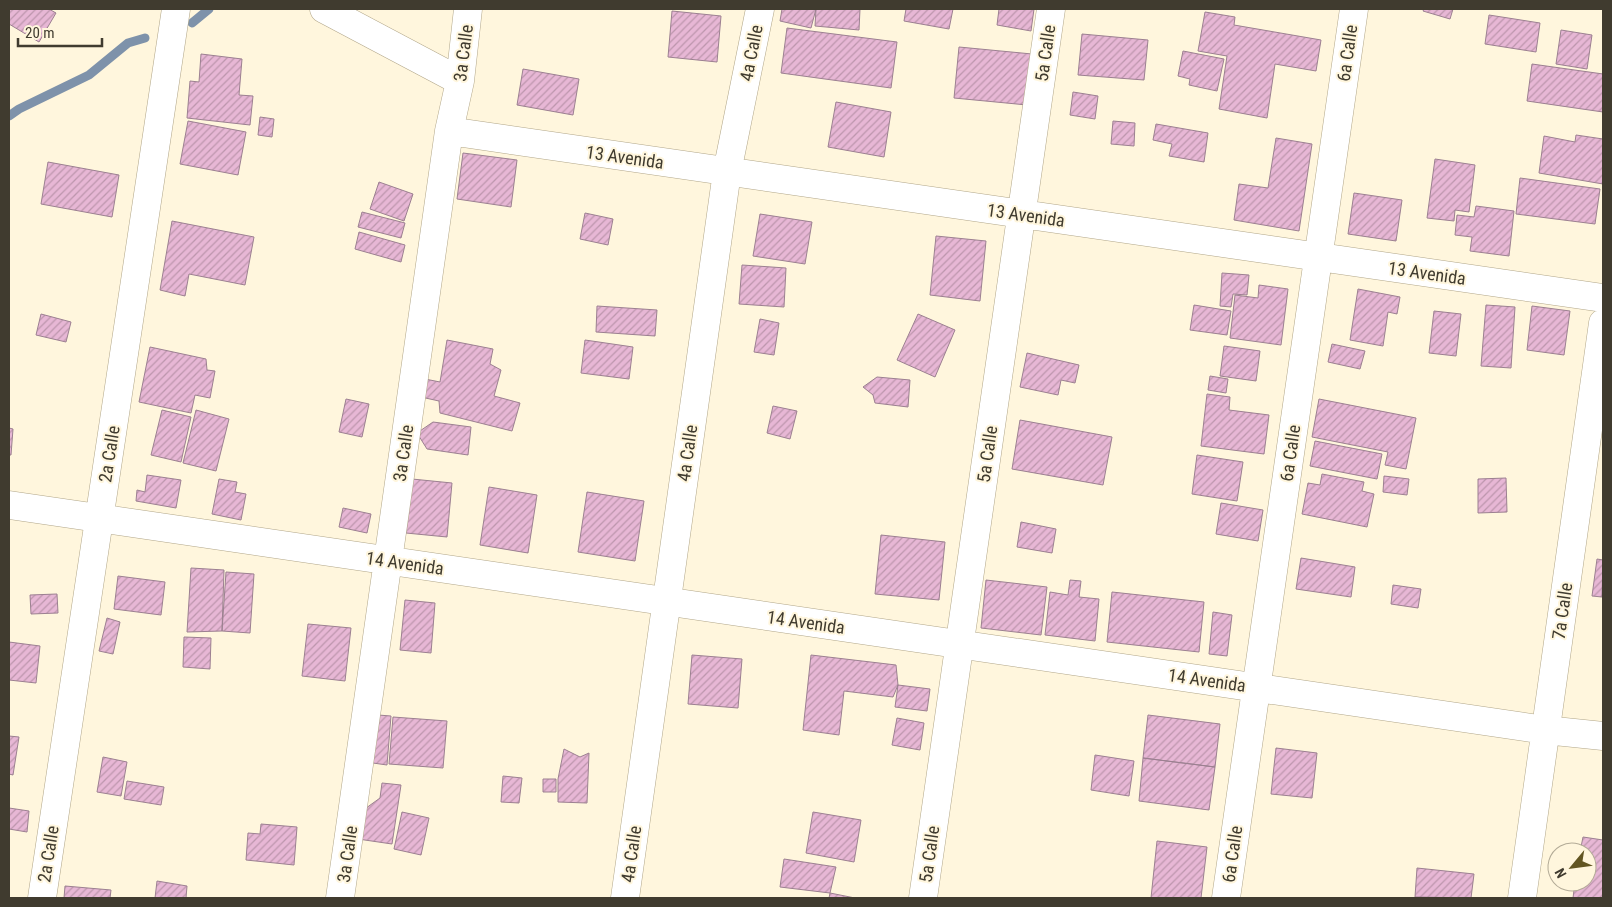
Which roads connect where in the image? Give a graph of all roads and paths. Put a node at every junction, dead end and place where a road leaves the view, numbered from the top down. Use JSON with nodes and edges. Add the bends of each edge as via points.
{"nodes":[{"id":1,"x":176,"y":9,"type":"edge"},
{"id":2,"x":324,"y":9,"type":"edge"},
{"id":3,"x":468,"y":9,"type":"edge"},
{"id":4,"x":760,"y":9,"type":"edge"},
{"id":5,"x":1051,"y":9,"type":"edge"},
{"id":6,"x":1354,"y":9,"type":"edge"},
{"id":7,"x":460,"y":81,"type":"junction"},
{"id":8,"x":449,"y":132,"type":"junction"},
{"id":9,"x":727,"y":172,"type":"junction"},
{"id":10,"x":1022,"y":214,"type":"junction"},
{"id":11,"x":1318,"y":257,"type":"junction"},
{"id":12,"x":1603,"y":298,"type":"edge"},
{"id":13,"x":1603,"y":323,"type":"edge"},
{"id":14,"x":9,"y":505,"type":"edge"},
{"id":15,"x":99,"y":518,"type":"junction"},
{"id":16,"x":388,"y":560,"type":"junction"},
{"id":17,"x":666,"y":601,"type":"junction"},
{"id":18,"x":959,"y":644,"type":"junction"},
{"id":19,"x":1256,"y":688,"type":"junction"},
{"id":20,"x":1545,"y":730,"type":"junction"},
{"id":21,"x":1603,"y":736,"type":"edge"},
{"id":22,"x":42,"y":898,"type":"edge"},
{"id":23,"x":340,"y":898,"type":"edge"},
{"id":24,"x":625,"y":898,"type":"edge"},
{"id":25,"x":923,"y":898,"type":"edge"},
{"id":26,"x":1226,"y":898,"type":"edge"},
{"id":27,"x":1522,"y":898,"type":"edge"}],
"edges":[{"from":1,"to":15,"type":"street","name":"2a Calle"},
{"from":2,"to":7,"type":"street"},
{"from":3,"to":7,"type":"street","name":"3a Calle"},
{"from":4,"to":9,"type":"street","name":"4a Calle"},
{"from":5,"to":10,"type":"street","name":"5a Calle"},
{"from":6,"to":11,"type":"street","name":"6a Calle"},
{"from":7,"to":8,"type":"street","name":"3a Calle"},
{"from":8,"to":9,"type":"street","name":"13 Avenida"},
{"from":8,"to":16,"type":"street","name":"3a Calle"},
{"from":9,"to":10,"type":"street","name":"13 Avenida"},
{"from":9,"to":17,"type":"street","name":"4a Calle"},
{"from":10,"to":11,"type":"street","name":"13 Avenida"},
{"from":10,"to":18,"type":"street","name":"5a Calle"},
{"from":11,"to":12,"type":"street","name":"13 Avenida"},
{"from":11,"to":19,"type":"street","name":"6a Calle"},
{"from":13,"to":20,"type":"street","name":"7a Calle"},
{"from":14,"to":15,"type":"street","name":"14 Avenida"},
{"from":15,"to":16,"type":"street","name":"14 Avenida"},
{"from":15,"to":22,"type":"street","name":"2a Calle"},
{"from":16,"to":17,"type":"street","name":"14 Avenida"},
{"from":16,"to":23,"type":"street","name":"3a Calle"},
{"from":17,"to":18,"type":"street","name":"14 Avenida"},
{"from":17,"to":24,"type":"street","name":"4a Calle"},
{"from":18,"to":19,"type":"street","name":"14 Avenida"},
{"from":18,"to":25,"type":"street","name":"5a Calle"},
{"from":19,"to":20,"type":"street","name":"14 Avenida"},
{"from":19,"to":26,"type":"street","name":"6a Calle"},
{"from":20,"to":21,"type":"street","name":"14 Avenida"},
{"from":20,"to":27,"type":"street","name":"7a Calle"}]}
